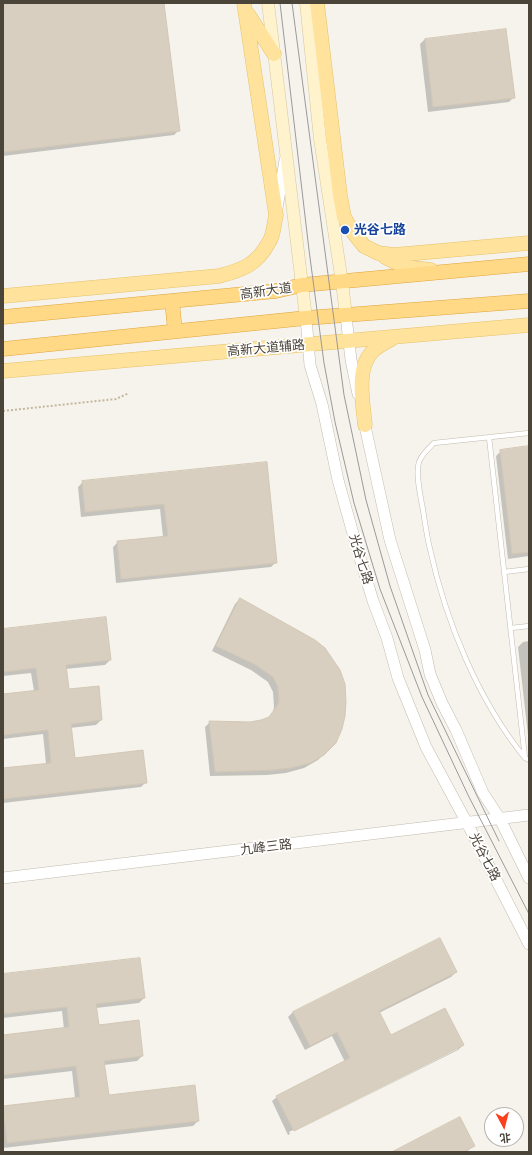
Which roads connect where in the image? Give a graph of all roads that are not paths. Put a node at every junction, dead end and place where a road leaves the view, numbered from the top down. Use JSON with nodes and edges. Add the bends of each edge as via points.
{"nodes":[{"id":1,"x":268,"y":3,"type":"edge"},
{"id":2,"x":306,"y":3,"type":"edge"},
{"id":3,"x":245,"y":7,"type":"edge"},
{"id":4,"x":317,"y":8,"type":"edge"},
{"id":5,"x":274,"y":54,"type":"junction"},
{"id":6,"x":328,"y":96,"type":"junction"},
{"id":7,"x":320,"y":139,"type":"junction"},
{"id":8,"x":286,"y":153,"type":"junction"},
{"id":9,"x":328,"y":192,"type":"junction"},
{"id":10,"x":276,"y":215,"type":"junction"},
{"id":11,"x":352,"y":231,"type":"junction"},
{"id":12,"x":529,"y":243,"type":"edge"},
{"id":13,"x":378,"y":253,"type":"junction"},
{"id":14,"x":529,"y":264,"type":"edge"},
{"id":15,"x":448,"y":271,"type":"junction"},
{"id":16,"x":342,"y":282,"type":"junction"},
{"id":17,"x":302,"y":285,"type":"junction"},
{"id":18,"x":3,"y":296,"type":"edge"},
{"id":19,"x":172,"y":301,"type":"junction"},
{"id":20,"x":529,"y":301,"type":"edge"},
{"id":21,"x":507,"y":303,"type":"junction"},
{"id":22,"x":529,"y":308,"type":"edge"},
{"id":23,"x":346,"y":316,"type":"junction"},
{"id":24,"x":3,"y":317,"type":"edge"},
{"id":25,"x":306,"y":318,"type":"junction"},
{"id":26,"x":529,"y":325,"type":"edge"},
{"id":27,"x":175,"y":331,"type":"junction"},
{"id":28,"x":396,"y":336,"type":"junction"},
{"id":29,"x":349,"y":340,"type":"junction"},
{"id":30,"x":308,"y":344,"type":"junction"},
{"id":31,"x":3,"y":349,"type":"edge"},
{"id":32,"x":3,"y":371,"type":"edge"},
{"id":33,"x":365,"y":426,"type":"junction"},
{"id":34,"x":529,"y":433,"type":"edge"},
{"id":35,"x":489,"y":437,"type":"junction"},
{"id":36,"x":529,"y":569,"type":"edge"},
{"id":37,"x":504,"y":572,"type":"junction"},
{"id":38,"x":529,"y":626,"type":"edge"},
{"id":39,"x":511,"y":628,"type":"junction"},
{"id":40,"x":527,"y":759,"type":"edge"},
{"id":41,"x":529,"y":815,"type":"edge"},
{"id":42,"x":500,"y":819,"type":"junction"},
{"id":43,"x":467,"y":823,"type":"junction"},
{"id":44,"x":3,"y":878,"type":"edge"},
{"id":45,"x":529,"y":878,"type":"edge"},
{"id":46,"x":529,"y":944,"type":"edge"}],
"edges":[{"from":1,"to":5,"type":"main road","name":"光谷七路"},
{"from":2,"to":7,"type":"main road"},
{"from":3,"to":5,"type":"main road"},
{"from":3,"to":10,"type":"main road"},
{"from":4,"to":6,"type":"main road"},
{"from":5,"to":8,"type":"main road","name":"光谷七路"},
{"from":6,"to":7,"type":"street"},
{"from":6,"to":11,"type":"main road","via":[[344,216]]},
{"from":7,"to":9,"type":"main road"},
{"from":8,"to":10,"type":"street"},
{"from":8,"to":17,"type":"main road","name":"光谷七路"},
{"from":9,"to":11,"type":"street","via":[[334,213]]},
{"from":9,"to":16,"type":"main road"},
{"from":10,"to":18,"type":"main road","via":[[270,241],[256,260],[242,270],[219,276]]},
{"from":11,"to":13,"type":"main road","via":[[364,246]]},
{"from":12,"to":13,"type":"main road","via":[[394,255]]},
{"from":13,"to":15,"type":"main road","via":[[405,267]]},
{"from":14,"to":15,"type":"highway","name":"高新大道"},
{"from":15,"to":16,"type":"highway","name":"高新大道"},
{"from":16,"to":17,"type":"highway","name":"高新大道"},
{"from":16,"to":23,"type":"main road"},
{"from":17,"to":19,"type":"highway","name":"高新大道","via":[[276,291]]},
{"from":17,"to":25,"type":"main road","name":"光谷七路"},
{"from":19,"to":24,"type":"highway","name":"高新大道"},
{"from":19,"to":27,"type":"highway"},
{"from":20,"to":21,"type":"highway"},
{"from":21,"to":22,"type":"highway"},
{"from":21,"to":23,"type":"highway"},
{"from":23,"to":25,"type":"highway"},
{"from":23,"to":29,"type":"street"},
{"from":25,"to":27,"type":"highway"},
{"from":25,"to":30,"type":"street","name":"光谷七路"},
{"from":26,"to":28,"type":"main road","name":"高新大道辅路"},
{"from":27,"to":31,"type":"highway"},
{"from":28,"to":29,"type":"main road","name":"高新大道辅路"},
{"from":28,"to":33,"type":"main road","via":[[374,350],[365,362],[362,376]]},
{"from":29,"to":30,"type":"main road","name":"高新大道辅路"},
{"from":29,"to":33,"type":"street"},
{"from":30,"to":32,"type":"main road","name":"高新大道辅路"},
{"from":30,"to":43,"type":"street","name":"光谷七路","via":[[310,365],[322,404],[338,480],[398,678],[426,747]]},
{"from":33,"to":42,"type":"street","via":[[390,540],[425,650],[430,674],[483,793]]},
{"from":34,"to":35,"type":"lane"},
{"from":35,"to":37,"type":"lane"},
{"from":35,"to":40,"type":"lane","via":[[434,443],[425,451],[419,463],[418,480],[430,549],[443,599],[464,655],[509,739]]},
{"from":36,"to":37,"type":"lane"},
{"from":37,"to":39,"type":"lane"},
{"from":38,"to":39,"type":"lane"},
{"from":39,"to":40,"type":"lane"},
{"from":41,"to":42,"type":"street","name":"九峰三路"},
{"from":42,"to":43,"type":"street","name":"九峰三路"},
{"from":42,"to":45,"type":"street"},
{"from":43,"to":44,"type":"street","name":"九峰三路"},
{"from":43,"to":46,"type":"street","name":"光谷七路"}]}
